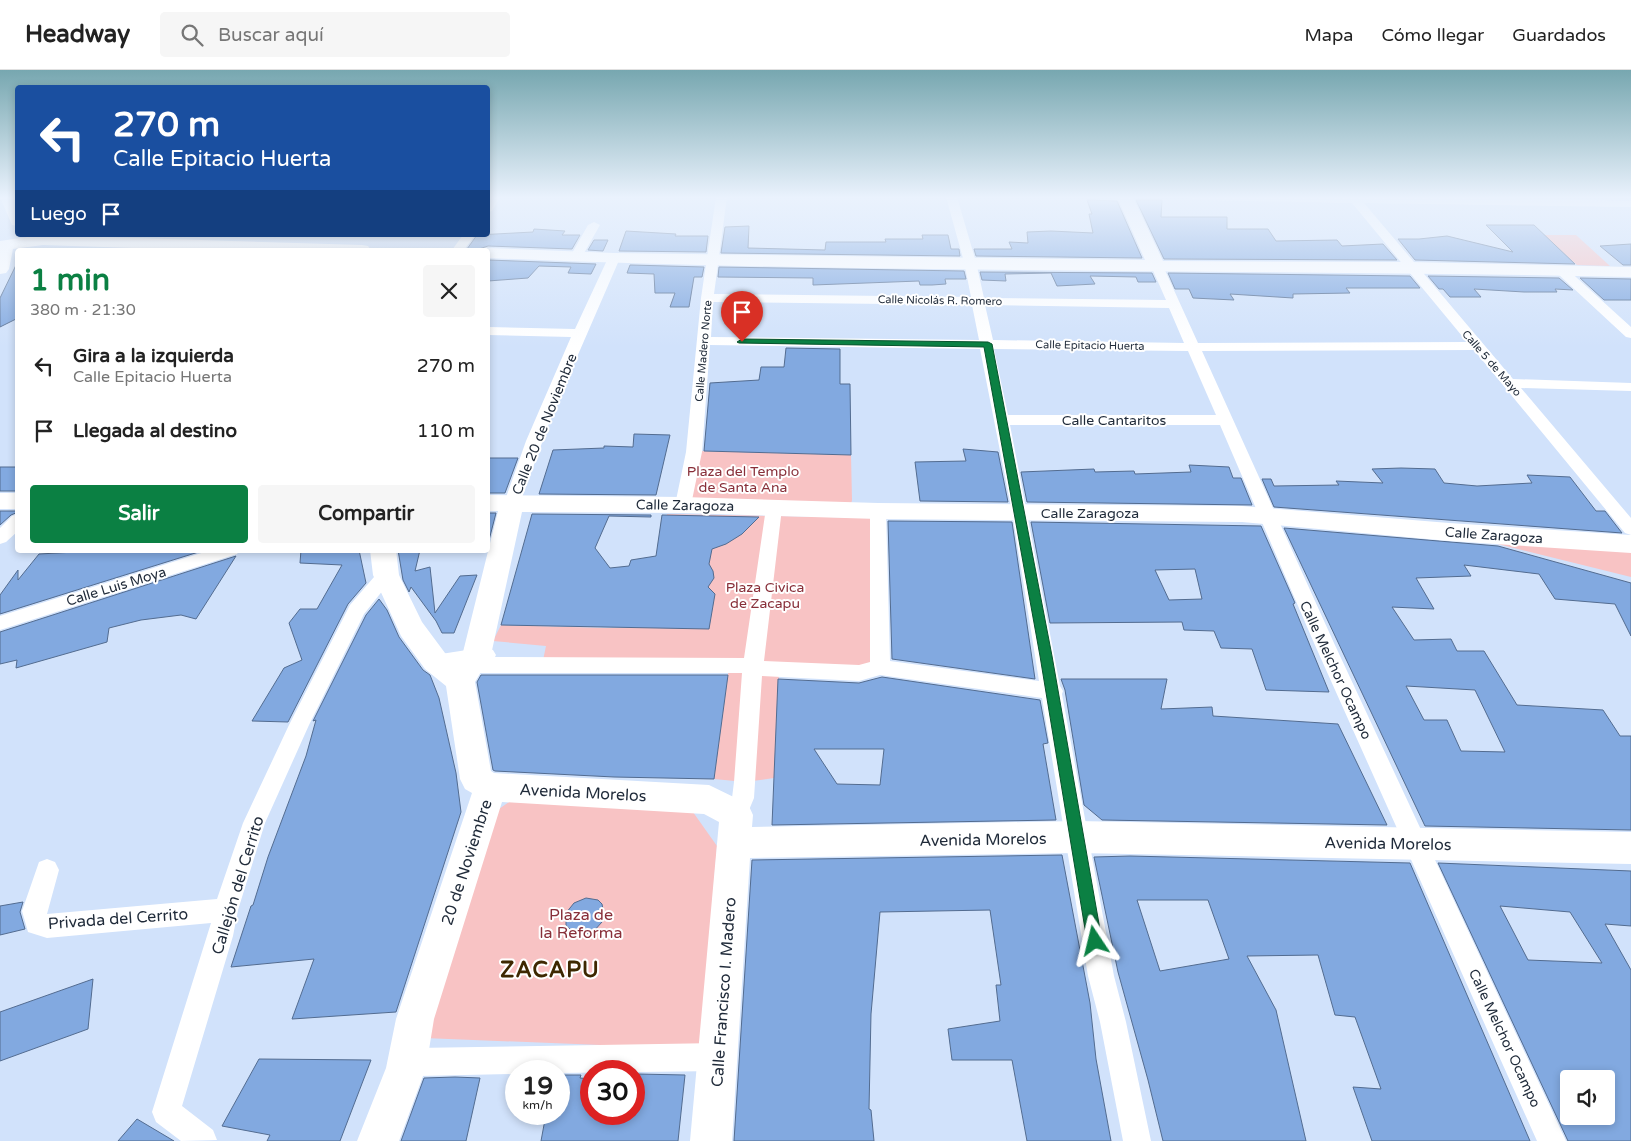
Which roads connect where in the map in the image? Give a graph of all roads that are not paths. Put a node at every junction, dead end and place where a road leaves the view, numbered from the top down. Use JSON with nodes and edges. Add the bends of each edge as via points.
{"nodes":[{"id":1,"x":13,"y":247,"type":"edge"},
{"id":2,"x":221,"y":247,"type":"edge"},
{"id":3,"x":582,"y":247,"type":"edge"},
{"id":4,"x":713,"y":247,"type":"edge"},
{"id":5,"x":966,"y":247,"type":"edge"},
{"id":6,"x":1147,"y":247,"type":"edge"},
{"id":7,"x":1394,"y":247,"type":"edge"},
{"id":8,"x":247,"y":248,"type":"edge"},
{"id":9,"x":490,"y":253,"type":"edge"},
{"id":10,"x":577,"y":256,"type":"junction"},
{"id":11,"x":614,"y":258,"type":"junction"},
{"id":12,"x":711,"y":258,"type":"junction"},
{"id":13,"x":970,"y":262,"type":"junction"},
{"id":14,"x":1156,"y":266,"type":"junction"},
{"id":15,"x":1410,"y":267,"type":"junction"},
{"id":16,"x":0,"y":269,"type":"edge"},
{"id":17,"x":1562,"y":271,"type":"junction"},
{"id":18,"x":1631,"y":272,"type":"edge"},
{"id":19,"x":707,"y":298,"type":"junction"},
{"id":20,"x":978,"y":300,"type":"junction"},
{"id":21,"x":1174,"y":304,"type":"junction"},
{"id":22,"x":490,"y":331,"type":"edge"},
{"id":23,"x":580,"y":332,"type":"junction"},
{"id":24,"x":1631,"y":334,"type":"edge"},
{"id":25,"x":704,"y":341,"type":"junction"},
{"id":26,"x":988,"y":344,"type":"junction"},
{"id":27,"x":1477,"y":346,"type":"junction"},
{"id":28,"x":1192,"y":347,"type":"junction"},
{"id":29,"x":1510,"y":383,"type":"junction"},
{"id":30,"x":1631,"y":387,"type":"edge"},
{"id":31,"x":1002,"y":420,"type":"junction"},
{"id":32,"x":1226,"y":420,"type":"junction"},
{"id":33,"x":0,"y":501,"type":"edge"},
{"id":34,"x":15,"y":502,"type":"edge"},
{"id":35,"x":500,"y":503,"type":"edge"},
{"id":36,"x":683,"y":505,"type":"junction"},
{"id":37,"x":774,"y":508,"type":"junction"},
{"id":38,"x":878,"y":511,"type":"junction"},
{"id":39,"x":1020,"y":512,"type":"junction"},
{"id":40,"x":1266,"y":516,"type":"junction"},
{"id":41,"x":15,"y":523,"type":"edge"},
{"id":42,"x":1631,"y":529,"type":"edge"},
{"id":43,"x":0,"y":538,"type":"edge"},
{"id":44,"x":1631,"y":544,"type":"edge"},
{"id":45,"x":222,"y":553,"type":"edge"},
{"id":46,"x":384,"y":562,"type":"edge"},
{"id":47,"x":0,"y":623,"type":"edge"},
{"id":48,"x":528,"y":656,"type":"dead end"},
{"id":49,"x":753,"y":666,"type":"junction"},
{"id":50,"x":469,"y":667,"type":"junction"},
{"id":51,"x":880,"y":667,"type":"junction"},
{"id":52,"x":1053,"y":691,"type":"junction"},
{"id":53,"x":490,"y":787,"type":"junction"},
{"id":54,"x":735,"y":829,"type":"junction"},
{"id":55,"x":1077,"y":838,"type":"junction"},
{"id":56,"x":1416,"y":844,"type":"junction"},
{"id":57,"x":1631,"y":848,"type":"edge"},
{"id":58,"x":47,"y":870,"type":"dead end"},
{"id":59,"x":226,"y":910,"type":"junction"},
{"id":60,"x":719,"y":1057,"type":"junction"},
{"id":61,"x":406,"y":1068,"type":"junction"},
{"id":62,"x":202,"y":1141,"type":"edge"},
{"id":63,"x":378,"y":1141,"type":"edge"},
{"id":64,"x":711,"y":1141,"type":"edge"},
{"id":65,"x":1137,"y":1141,"type":"edge"},
{"id":66,"x":1552,"y":1141,"type":"edge"}],
"edges":[{"from":1,"to":16,"type":"street"},
{"from":2,"to":8,"type":"street"},
{"from":3,"to":10,"type":"street"},
{"from":4,"to":12,"type":"street","name":"Calle Madero Norte"},
{"from":5,"to":13,"type":"street"},
{"from":6,"to":14,"type":"street","name":"Calle Melchor Ocampo"},
{"from":7,"to":15,"type":"street","name":"Calle 5 de Mayo"},
{"from":9,"to":10,"type":"street"},
{"from":10,"to":11,"type":"street"},
{"from":11,"to":12,"type":"street"},
{"from":11,"to":23,"type":"street","name":"Calle 20 de Noviembre"},
{"from":12,"to":13,"type":"street"},
{"from":12,"to":19,"type":"street","name":"Calle Madero Norte"},
{"from":13,"to":14,"type":"street"},
{"from":13,"to":20,"type":"street"},
{"from":14,"to":15,"type":"street"},
{"from":14,"to":21,"type":"street","name":"Calle Melchor Ocampo"},
{"from":15,"to":17,"type":"street"},
{"from":15,"to":27,"type":"street","name":"Calle 5 de Mayo"},
{"from":17,"to":18,"type":"street"},
{"from":17,"to":24,"type":"street"},
{"from":19,"to":20,"type":"street","name":"Calle Nicolás R. Romero"},
{"from":19,"to":25,"type":"street","name":"Calle Madero Norte"},
{"from":20,"to":21,"type":"street","name":"Calle Nicolás R. Romero"},
{"from":20,"to":26,"type":"street"},
{"from":21,"to":28,"type":"street","name":"Calle Melchor Ocampo"},
{"from":22,"to":23,"type":"street"},
{"from":23,"to":35,"type":"street","name":"Calle 20 de Noviembre","via":[[522,471]]},
{"from":25,"to":26,"type":"street","name":"Calle Epitacio Huerta"},
{"from":25,"to":36,"type":"street","name":"Calle Madero Norte","via":[[694,452]]},
{"from":26,"to":28,"type":"street","name":"Calle Epitacio Huerta"},
{"from":26,"to":31,"type":"street"},
{"from":27,"to":28,"type":"street","name":"Calle Epitacio Huerta"},
{"from":27,"to":29,"type":"street","name":"Calle 5 de Mayo"},
{"from":28,"to":32,"type":"street","name":"Calle Melchor Ocampo"},
{"from":29,"to":30,"type":"street"},
{"from":29,"to":42,"type":"street","name":"Calle 5 de Mayo"},
{"from":31,"to":32,"type":"street","name":"Calle Cantaritos"},
{"from":31,"to":39,"type":"street"},
{"from":32,"to":40,"type":"street","name":"Calle Melchor Ocampo"},
{"from":33,"to":34,"type":"street"},
{"from":35,"to":36,"type":"street","name":"Calle Zaragoza"},
{"from":35,"to":50,"type":"street","name":"Calle 20 de Noviembre"},
{"from":36,"to":37,"type":"street","name":"Calle Zaragoza"},
{"from":37,"to":38,"type":"street","name":"Calle Zaragoza"},
{"from":37,"to":49,"type":"street","name":"Calle Francisco I. Madero"},
{"from":38,"to":39,"type":"street","name":"Calle Zaragoza"},
{"from":38,"to":51,"type":"street"},
{"from":39,"to":40,"type":"street","name":"Calle Zaragoza"},
{"from":39,"to":52,"type":"street"},
{"from":40,"to":44,"type":"street","name":"Calle Zaragoza"},
{"from":40,"to":56,"type":"street","name":"Calle Melchor Ocampo"},
{"from":41,"to":43,"type":"street"},
{"from":45,"to":47,"type":"street","name":"Calle Luis Moya"},
{"from":46,"to":50,"type":"street","via":[[411,628],[435,661]]},
{"from":46,"to":59,"type":"street","name":"Callejón del Cerrito","via":[[298,725],[254,823]]},
{"from":48,"to":50,"type":"street"},
{"from":49,"to":50,"type":"street"},
{"from":49,"to":51,"type":"street","via":[[859,673]]},
{"from":49,"to":54,"type":"street","name":"Calle Francisco I. Madero","via":[[745,782]]},
{"from":50,"to":53,"type":"street","name":"20 de Noviembre","via":[[476,779]]},
{"from":51,"to":52,"type":"street"},
{"from":52,"to":55,"type":"street"},
{"from":53,"to":54,"type":"street","name":"Avenida Morelos","via":[[709,800]]},
{"from":53,"to":61,"type":"street","name":"20 de Noviembre","via":[[415,1019]]},
{"from":54,"to":55,"type":"street","name":"Avenida Morelos"},
{"from":54,"to":60,"type":"street","name":"Calle Francisco I. Madero"},
{"from":55,"to":56,"type":"street","name":"Avenida Morelos"},
{"from":55,"to":65,"type":"street","via":[[1101,976]]},
{"from":56,"to":57,"type":"street","name":"Avenida Morelos"},
{"from":56,"to":66,"type":"street","name":"Calle Melchor Ocampo"},
{"from":58,"to":59,"type":"street","name":"Privada del Cerrito","via":[[34,911],[37,923],[46,926]]},
{"from":59,"to":62,"type":"street","name":"Callejón del Cerrito","via":[[221,936],[166,1112]]},
{"from":60,"to":61,"type":"street","via":[[415,1062]]},
{"from":60,"to":64,"type":"street","name":"Calle Francisco I. Madero"},
{"from":61,"to":63,"type":"street","name":"20 de Noviembre"}]}
